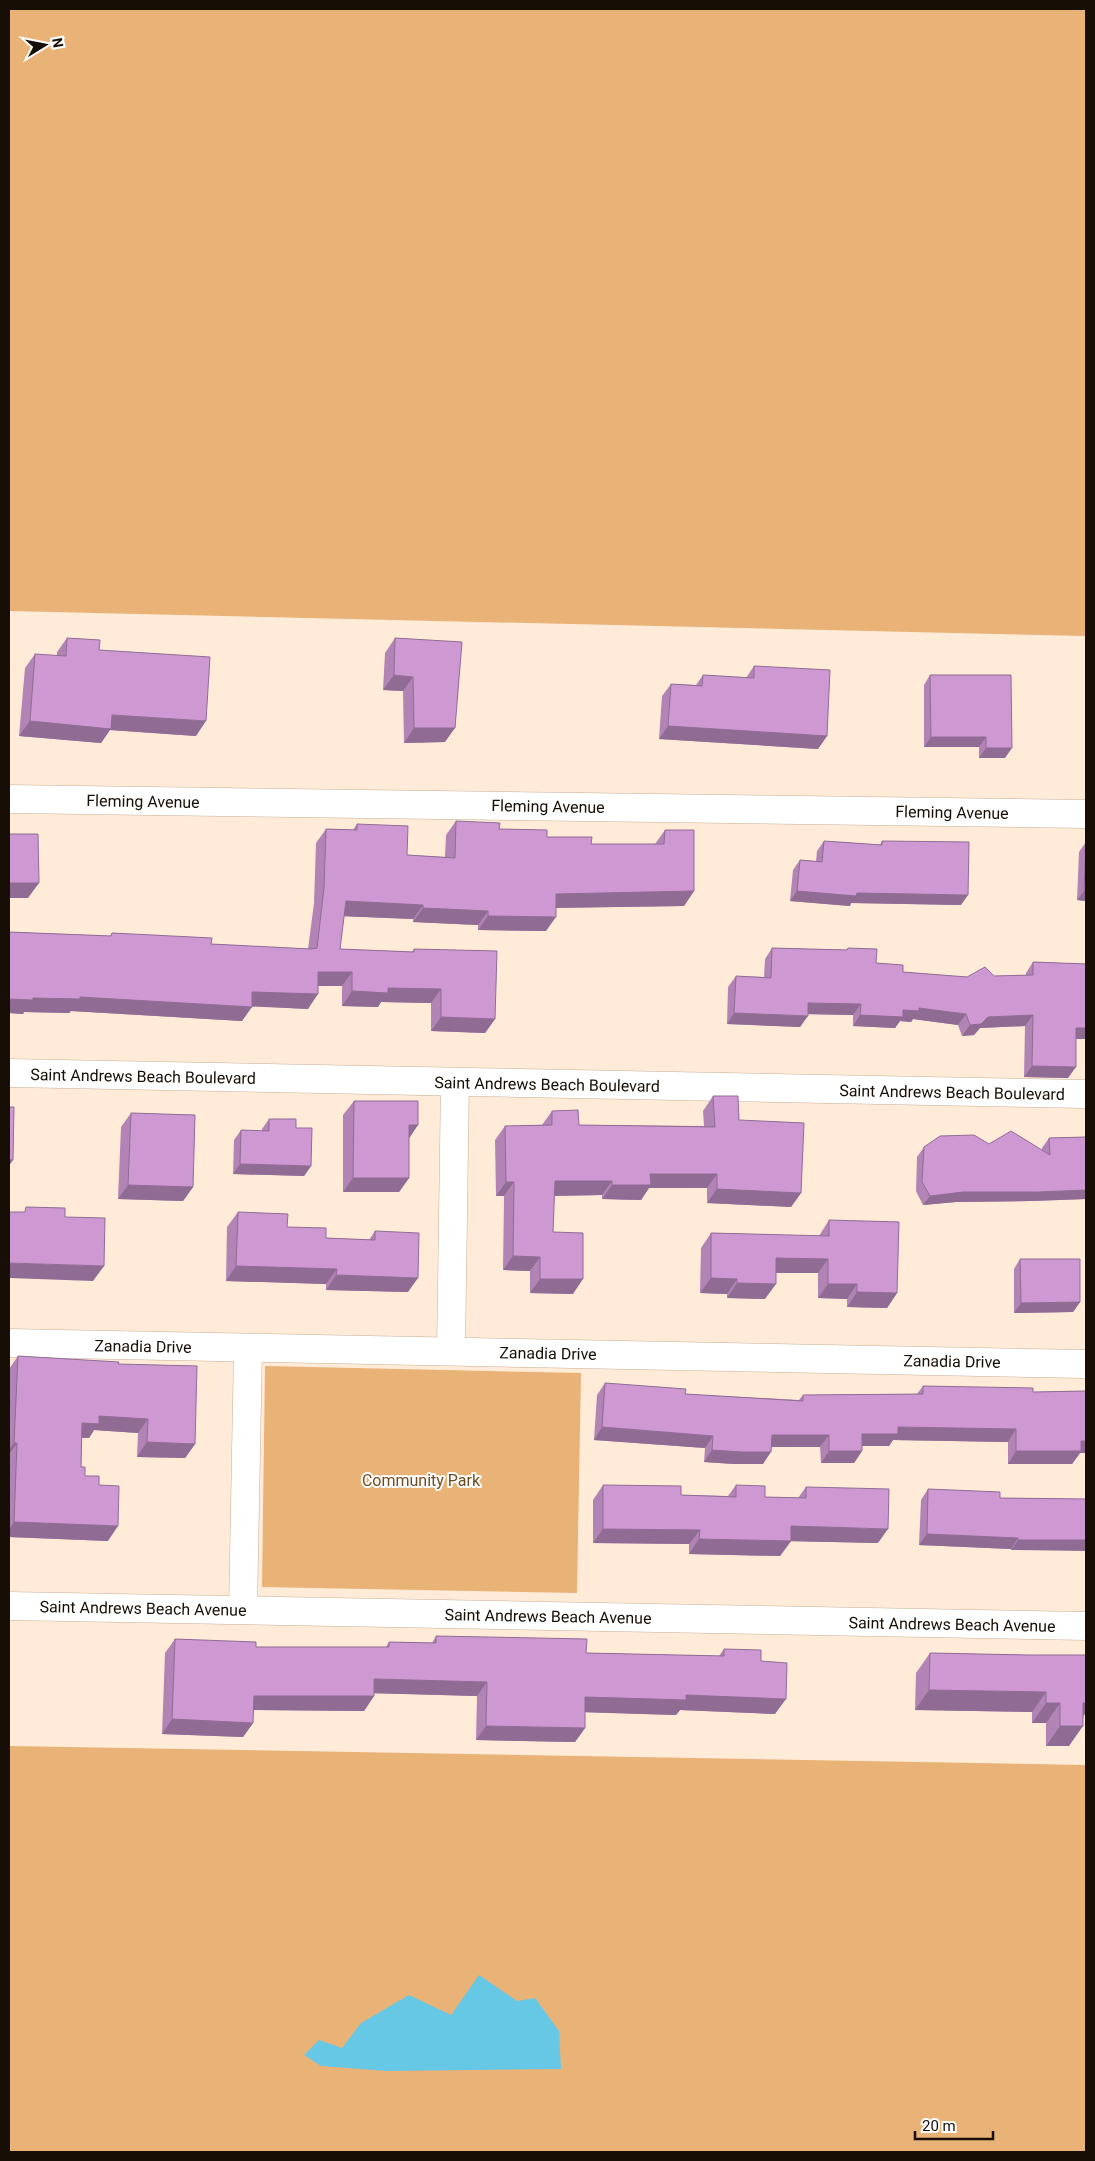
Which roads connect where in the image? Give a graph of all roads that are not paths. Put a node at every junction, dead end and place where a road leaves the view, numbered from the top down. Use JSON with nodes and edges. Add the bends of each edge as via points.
{"nodes":[{"id":1,"x":9,"y":798,"type":"edge"},
{"id":2,"x":1086,"y":814,"type":"edge"},
{"id":3,"x":9,"y":1073,"type":"edge"},
{"id":4,"x":455,"y":1082,"type":"junction"},
{"id":5,"x":1086,"y":1094,"type":"edge"},
{"id":6,"x":9,"y":1343,"type":"edge"},
{"id":7,"x":248,"y":1348,"type":"junction"},
{"id":8,"x":451,"y":1351,"type":"junction"},
{"id":9,"x":1086,"y":1364,"type":"edge"},
{"id":10,"x":9,"y":1606,"type":"edge"},
{"id":11,"x":244,"y":1610,"type":"junction"},
{"id":12,"x":1086,"y":1626,"type":"edge"}],
"edges":[{"from":1,"to":2,"type":"street","name":"Fleming Avenue"},
{"from":3,"to":4,"type":"street","name":"Saint Andrews Beach Boulevard"},
{"from":4,"to":5,"type":"street","name":"Saint Andrews Beach Boulevard"},
{"from":4,"to":8,"type":"street"},
{"from":6,"to":7,"type":"street","name":"Zanadia Drive"},
{"from":7,"to":8,"type":"street","name":"Zanadia Drive"},
{"from":7,"to":11,"type":"street"},
{"from":8,"to":9,"type":"street","name":"Zanadia Drive"},
{"from":10,"to":11,"type":"street","name":"Saint Andrews Beach Avenue"},
{"from":11,"to":12,"type":"street","name":"Saint Andrews Beach Avenue"}]}
